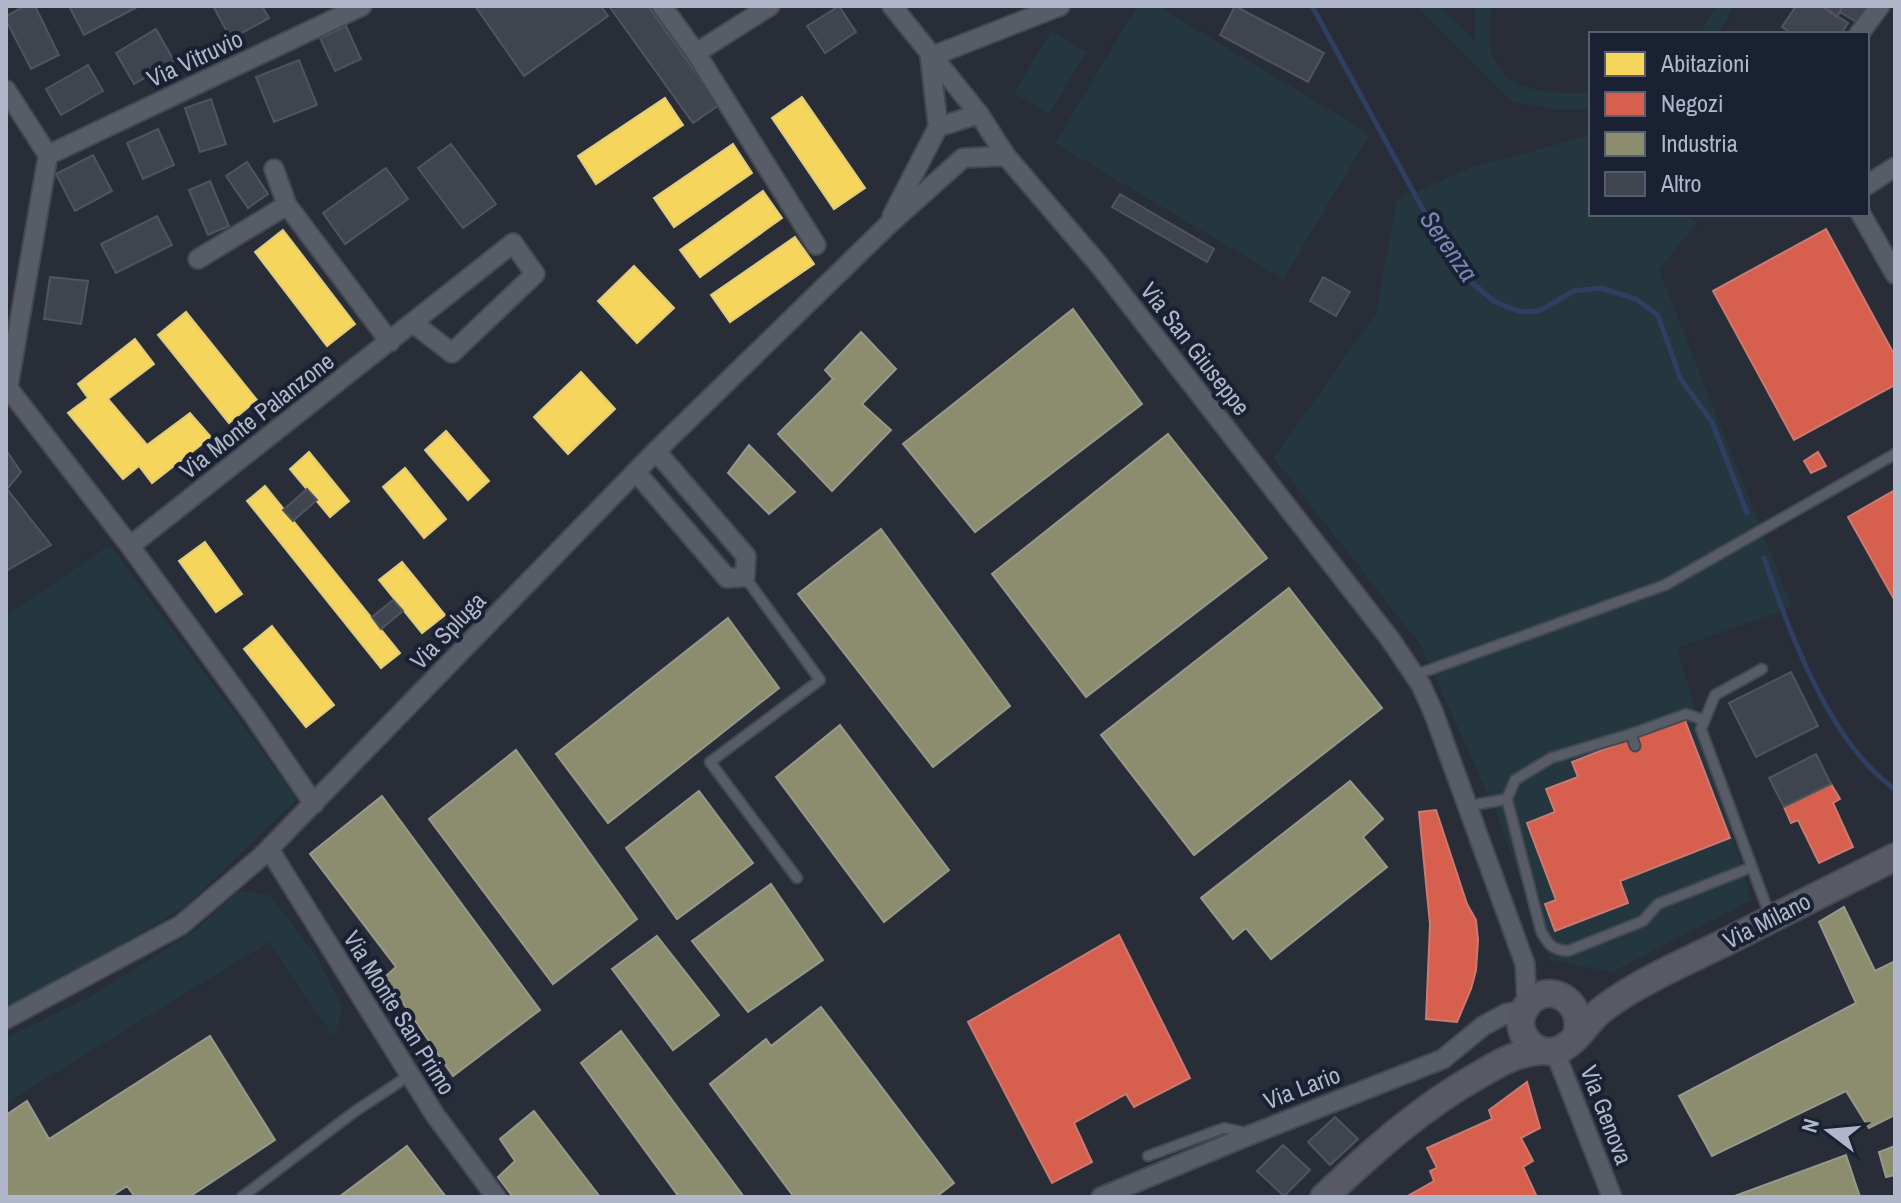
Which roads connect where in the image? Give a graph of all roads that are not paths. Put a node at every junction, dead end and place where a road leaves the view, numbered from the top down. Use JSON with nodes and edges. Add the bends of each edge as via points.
{"nodes":[{"id":1,"x":362,"y":6,"type":"edge"},
{"id":2,"x":662,"y":6,"type":"edge"},
{"id":3,"x":770,"y":6,"type":"edge"},
{"id":4,"x":892,"y":6,"type":"edge"},
{"id":5,"x":1060,"y":6,"type":"edge"},
{"id":6,"x":1880,"y":6,"type":"edge"},
{"id":7,"x":1860,"y":32,"type":"edge"},
{"id":8,"x":696,"y":53,"type":"junction"},
{"id":9,"x":930,"y":57,"type":"junction"},
{"id":10,"x":6,"y":90,"type":"edge"},
{"id":11,"x":979,"y":114,"type":"junction"},
{"id":12,"x":938,"y":127,"type":"junction"},
{"id":13,"x":48,"y":155,"type":"junction"},
{"id":14,"x":1006,"y":156,"type":"junction"},
{"id":15,"x":1895,"y":167,"type":"edge"},
{"id":16,"x":274,"y":169,"type":"dead end"},
{"id":17,"x":1869,"y":184,"type":"edge"},
{"id":18,"x":287,"y":205,"type":"junction"},
{"id":19,"x":1862,"y":216,"type":"edge"},
{"id":20,"x":887,"y":226,"type":"junction"},
{"id":21,"x":816,"y":245,"type":"dead end"},
{"id":22,"x":198,"y":259,"type":"dead end"},
{"id":23,"x":1895,"y":274,"type":"edge"},
{"id":24,"x":413,"y":323,"type":"junction"},
{"id":25,"x":390,"y":342,"type":"junction"},
{"id":26,"x":7,"y":389,"type":"edge"},
{"id":27,"x":656,"y":451,"type":"junction"},
{"id":28,"x":1895,"y":454,"type":"edge"},
{"id":29,"x":636,"y":472,"type":"junction"},
{"id":30,"x":130,"y":546,"type":"junction"},
{"id":31,"x":745,"y":577,"type":"junction"},
{"id":32,"x":1762,"y":669,"type":"dead end"},
{"id":33,"x":1415,"y":675,"type":"junction"},
{"id":34,"x":1704,"y":720,"type":"junction"},
{"id":35,"x":1631,"y":734,"type":"junction"},
{"id":36,"x":1635,"y":746,"type":"dead end"},
{"id":37,"x":1507,"y":799,"type":"junction"},
{"id":38,"x":314,"y":804,"type":"junction"},
{"id":39,"x":1468,"y":806,"type":"junction"},
{"id":40,"x":269,"y":849,"type":"junction"},
{"id":41,"x":1895,"y":857,"type":"edge"},
{"id":42,"x":1752,"y":867,"type":"junction"},
{"id":43,"x":797,"y":878,"type":"dead end"},
{"id":44,"x":1771,"y":919,"type":"junction"},
{"id":45,"x":1525,"y":964,"type":"junction"},
{"id":46,"x":1639,"y":985,"type":"junction"},
{"id":47,"x":1564,"y":1000,"type":"junction"},
{"id":48,"x":1521,"y":1016,"type":"junction"},
{"id":49,"x":6,"y":1019,"type":"edge"},
{"id":50,"x":1558,"y":1050,"type":"junction"},
{"id":51,"x":1494,"y":1066,"type":"junction"},
{"id":52,"x":410,"y":1075,"type":"junction"},
{"id":53,"x":1250,"y":1135,"type":"junction"},
{"id":54,"x":1148,"y":1156,"type":"dead end"},
{"id":55,"x":242,"y":1197,"type":"edge"},
{"id":56,"x":496,"y":1197,"type":"edge"},
{"id":57,"x":1101,"y":1197,"type":"edge"},
{"id":58,"x":1324,"y":1197,"type":"edge"},
{"id":59,"x":1612,"y":1197,"type":"edge"}],
"edges":[{"from":1,"to":13,"type":"street","name":"Via Vitruvio"},
{"from":2,"to":8,"type":"street"},
{"from":3,"to":8,"type":"street"},
{"from":4,"to":9,"type":"street","name":"Via San Giuseppe"},
{"from":5,"to":9,"type":"street"},
{"from":6,"to":7,"type":"street"},
{"from":8,"to":21,"type":"street"},
{"from":9,"to":11,"type":"street","name":"Via San Giuseppe"},
{"from":9,"to":12,"type":"street"},
{"from":10,"to":13,"type":"street"},
{"from":11,"to":12,"type":"street"},
{"from":11,"to":14,"type":"street","name":"Via San Giuseppe"},
{"from":12,"to":20,"type":"street","name":"Via Spluga"},
{"from":13,"to":26,"type":"street"},
{"from":14,"to":20,"type":"street","name":"Via Spluga","via":[[963,158]]},
{"from":14,"to":33,"type":"street","name":"Via San Giuseppe","via":[[1100,266]]},
{"from":15,"to":17,"type":"street"},
{"from":16,"to":18,"type":"street"},
{"from":18,"to":22,"type":"street"},
{"from":18,"to":25,"type":"street"},
{"from":19,"to":23,"type":"street"},
{"from":20,"to":27,"type":"street","name":"Via Spluga"},
{"from":24,"to":24,"type":"street","name":"Via Monte Palanzone","via":[[513,243],[535,274],[452,353]]},
{"from":24,"to":25,"type":"street","name":"Via Monte Palanzone"},
{"from":25,"to":30,"type":"street","name":"Via Monte Palanzone"},
{"from":26,"to":30,"type":"street"},
{"from":27,"to":29,"type":"street","name":"Via Spluga"},
{"from":27,"to":31,"type":"street","via":[[746,556]]},
{"from":28,"to":33,"type":"lane","via":[[1665,585]]},
{"from":29,"to":31,"type":"street","via":[[727,578]]},
{"from":29,"to":38,"type":"street","name":"Via Spluga"},
{"from":30,"to":38,"type":"street"},
{"from":31,"to":43,"type":"lane","via":[[820,680],[710,762]]},
{"from":32,"to":34,"type":"lane","via":[[1715,695]]},
{"from":33,"to":39,"type":"street","name":"Via San Giuseppe"},
{"from":34,"to":35,"type":"lane","via":[[1686,714]]},
{"from":34,"to":42,"type":"lane","via":[[1701,729]]},
{"from":35,"to":36,"type":"lane"},
{"from":35,"to":37,"type":"lane","via":[[1551,758],[1515,780]]},
{"from":37,"to":39,"type":"lane"},
{"from":37,"to":42,"type":"lane","via":[[1541,931],[1557,950],[1577,948],[1643,921],[1658,904]]},
{"from":38,"to":40,"type":"street","name":"Via Spluga"},
{"from":39,"to":45,"type":"street","name":"Via San Giuseppe"},
{"from":40,"to":49,"type":"street","name":"Via Spluga","via":[[181,925]]},
{"from":40,"to":52,"type":"street","name":"Via Monte San Primo"},
{"from":41,"to":44,"type":"main road","name":"Via Milano"},
{"from":42,"to":44,"type":"lane"},
{"from":44,"to":46,"type":"main road","name":"Via Milano"},
{"from":45,"to":47,"type":"street","name":"Via San Giuseppe"},
{"from":45,"to":48,"type":"street","name":"Via San Giuseppe"},
{"from":46,"to":47,"type":"main road","name":"Via Milano"},
{"from":46,"to":50,"type":"main road","name":"Via Milano"},
{"from":47,"to":48,"type":"main road","via":[[1542,995]]},
{"from":47,"to":50,"type":"main road","via":[[1579,1019]]},
{"from":48,"to":50,"type":"main road","via":[[1531,1045]]},
{"from":48,"to":51,"type":"main road","name":"Via Milano"},
{"from":48,"to":53,"type":"street","name":"Via Lario","via":[[1507,1013],[1443,1059]]},
{"from":50,"to":51,"type":"main road","name":"Via Milano","via":[[1527,1051]]},
{"from":50,"to":59,"type":"street","name":"Via Genova"},
{"from":51,"to":58,"type":"main road","name":"Via Milano","via":[[1413,1118]]},
{"from":52,"to":55,"type":"lane"},
{"from":52,"to":56,"type":"street","name":"Via Monte San Primo"},
{"from":53,"to":54,"type":"lane","via":[[1224,1128]]},
{"from":53,"to":57,"type":"street","name":"Via Lario"}]}
